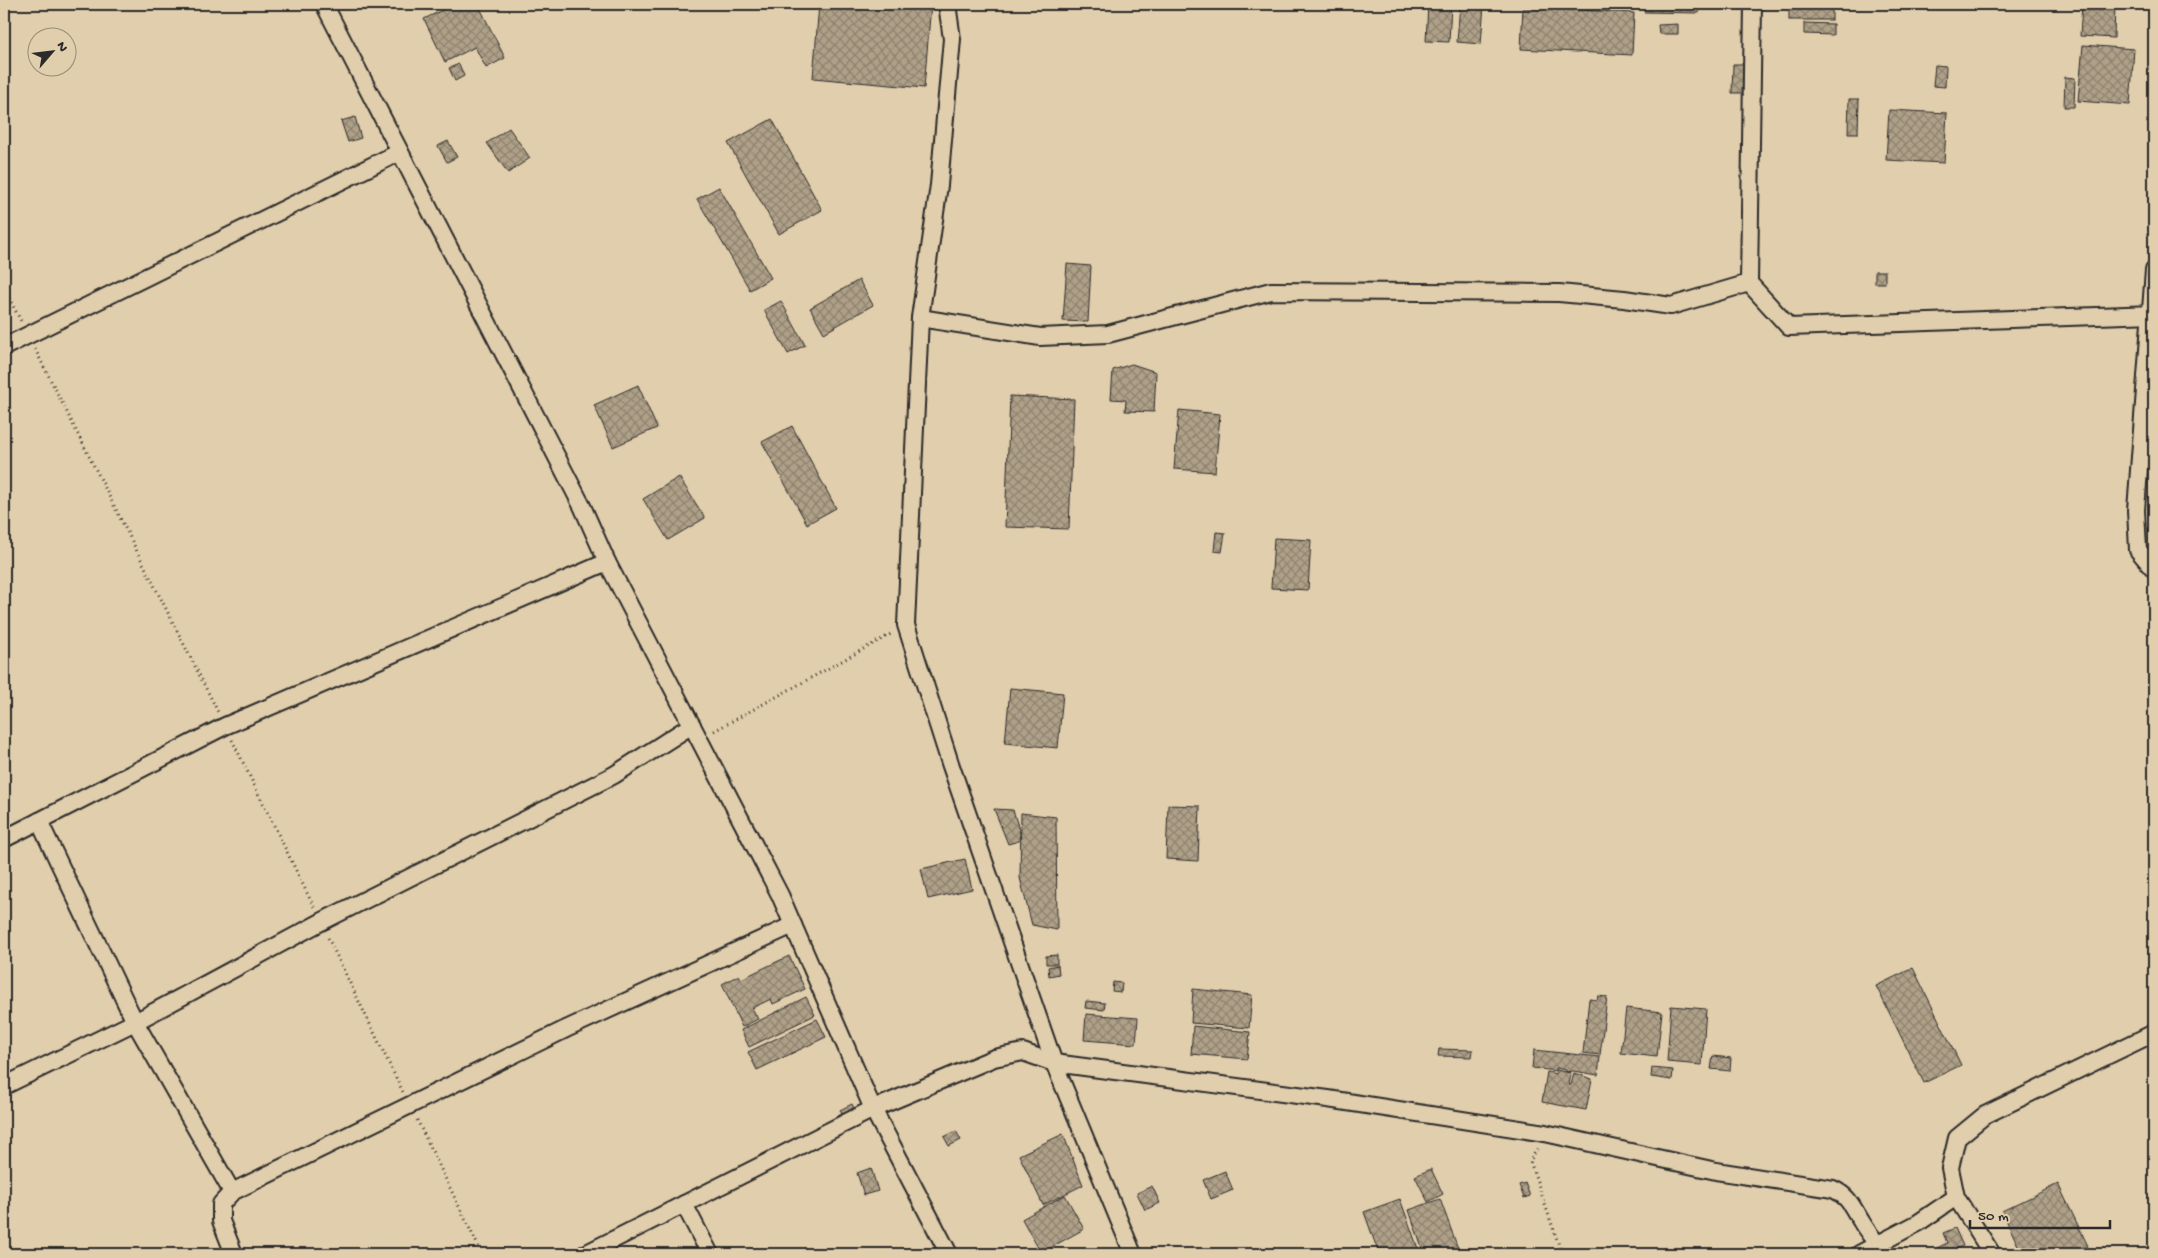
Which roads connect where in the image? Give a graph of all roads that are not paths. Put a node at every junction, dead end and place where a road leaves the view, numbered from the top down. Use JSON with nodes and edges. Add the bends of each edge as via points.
{"nodes":[{"id":1,"x":324,"y":4,"type":"edge"},
{"id":2,"x":947,"y":4,"type":"edge"},
{"id":3,"x":1753,"y":4,"type":"edge"},
{"id":4,"x":400,"y":152,"type":"junction"},
{"id":5,"x":2154,"y":270,"type":"edge"},
{"id":6,"x":1750,"y":283,"type":"junction"},
{"id":7,"x":2152,"y":315,"type":"edge"},
{"id":8,"x":920,"y":318,"type":"junction"},
{"id":9,"x":4,"y":347,"type":"edge"},
{"id":10,"x":607,"y":562,"type":"junction"},
{"id":11,"x":2154,"y":569,"type":"edge"},
{"id":12,"x":696,"y":732,"type":"junction"},
{"id":13,"x":39,"y":821,"type":"junction"},
{"id":14,"x":4,"y":839,"type":"edge"},
{"id":15,"x":793,"y":925,"type":"junction"},
{"id":16,"x":135,"y":1022,"type":"junction"},
{"id":17,"x":2154,"y":1033,"type":"edge"},
{"id":18,"x":1054,"y":1063,"type":"junction"},
{"id":19,"x":4,"y":1086,"type":"edge"},
{"id":20,"x":873,"y":1109,"type":"junction"},
{"id":21,"x":232,"y":1192,"type":"junction"},
{"id":22,"x":1956,"y":1197,"type":"junction"},
{"id":23,"x":684,"y":1204,"type":"junction"},
{"id":24,"x":1878,"y":1245,"type":"junction"},
{"id":25,"x":234,"y":1254,"type":"edge"},
{"id":26,"x":586,"y":1254,"type":"edge"},
{"id":27,"x":710,"y":1254,"type":"edge"},
{"id":28,"x":948,"y":1254,"type":"edge"},
{"id":29,"x":1133,"y":1254,"type":"edge"},
{"id":30,"x":1859,"y":1254,"type":"edge"},
{"id":31,"x":1992,"y":1254,"type":"edge"}],
"edges":[{"from":1,"to":4,"type":"street"},
{"from":2,"to":8,"type":"street","via":[[952,39],[939,185]]},
{"from":3,"to":6,"type":"street"},
{"from":4,"to":9,"type":"street"},
{"from":4,"to":10,"type":"street","via":[[582,506]]},
{"from":5,"to":7,"type":"street"},
{"from":6,"to":7,"type":"street","via":[[1789,326]]},
{"from":6,"to":8,"type":"street","via":[[1671,306],[1560,293],[1271,291],[1108,334],[1040,337]]},
{"from":7,"to":11,"type":"street","via":[[2136,510],[2138,550]]},
{"from":8,"to":18,"type":"street","via":[[906,625],[954,775]]},
{"from":10,"to":12,"type":"street"},
{"from":10,"to":13,"type":"street","via":[[225,726]]},
{"from":12,"to":15,"type":"street"},
{"from":12,"to":16,"type":"street","via":[[321,922]]},
{"from":13,"to":14,"type":"street"},
{"from":13,"to":16,"type":"street"},
{"from":15,"to":20,"type":"street"},
{"from":15,"to":21,"type":"street","via":[[566,1029]]},
{"from":16,"to":19,"type":"street"},
{"from":16,"to":21,"type":"street"},
{"from":17,"to":22,"type":"street","via":[[1985,1115],[1957,1138],[1950,1168]]},
{"from":18,"to":20,"type":"street","via":[[1023,1052],[994,1058]]},
{"from":18,"to":24,"type":"street","via":[[1328,1099],[1545,1133],[1716,1171],[1833,1189],[1851,1201]]},
{"from":18,"to":29,"type":"street"},
{"from":20,"to":23,"type":"street"},
{"from":20,"to":28,"type":"street"},
{"from":21,"to":25,"type":"street","via":[[221,1204],[221,1220]]},
{"from":22,"to":24,"type":"street"},
{"from":22,"to":31,"type":"street"},
{"from":23,"to":26,"type":"street"},
{"from":23,"to":27,"type":"street"},
{"from":24,"to":30,"type":"street"}]}
